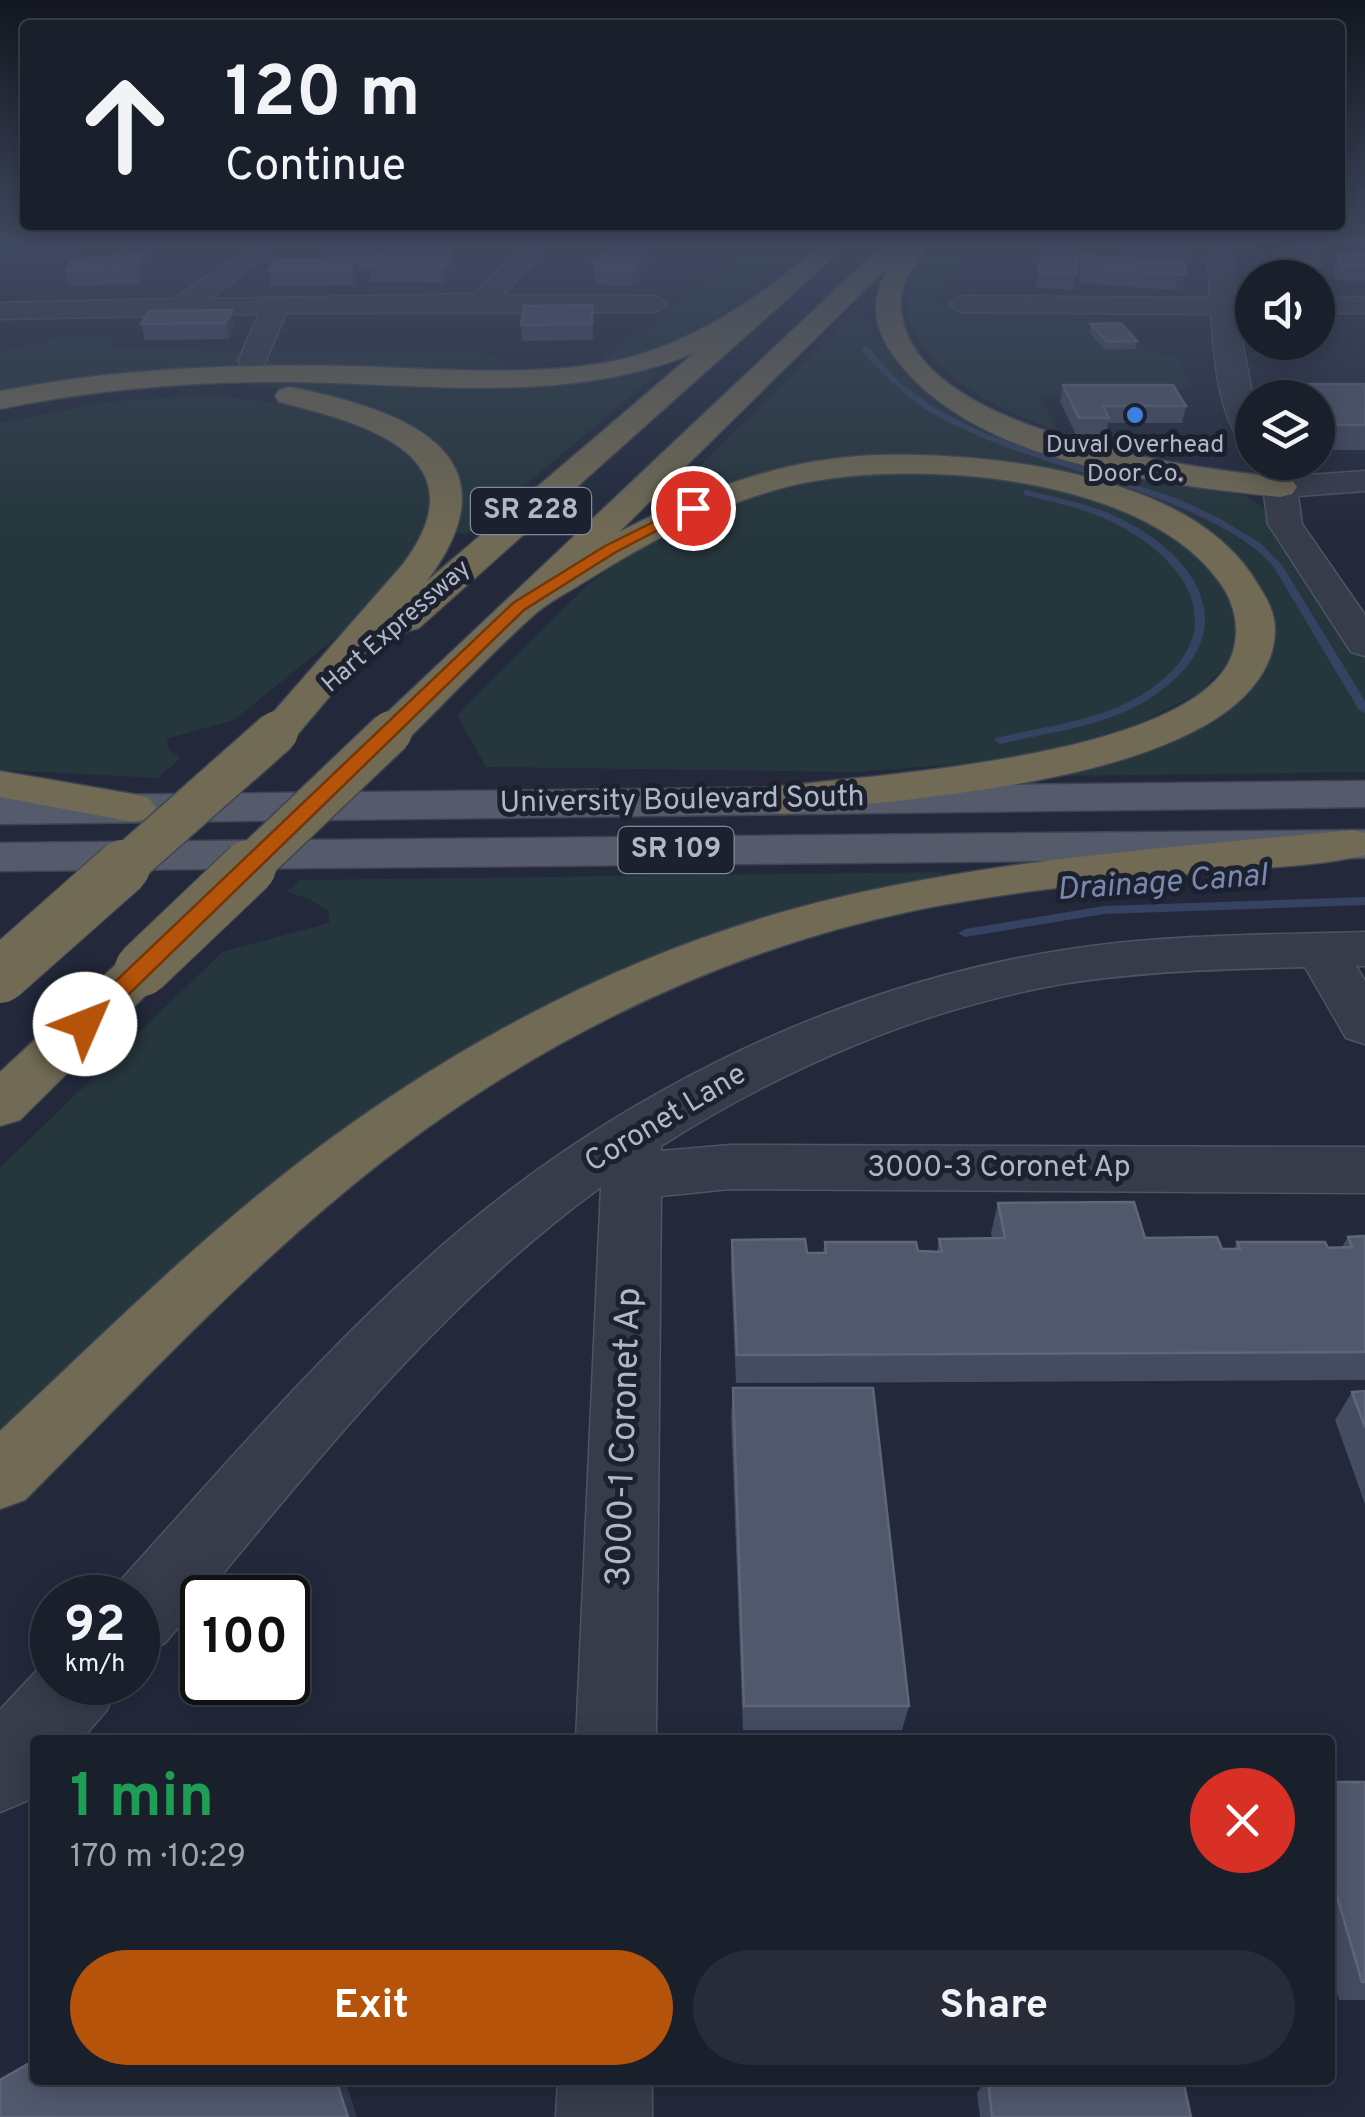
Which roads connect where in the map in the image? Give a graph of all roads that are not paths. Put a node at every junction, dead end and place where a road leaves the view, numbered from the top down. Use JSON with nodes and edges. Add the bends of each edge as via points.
{"nodes":[{"id":1,"x":261,"y":340,"type":"edge"},
{"id":2,"x":704,"y":340,"type":"edge"},
{"id":3,"x":729,"y":340,"type":"edge"},
{"id":4,"x":798,"y":340,"type":"edge"},
{"id":5,"x":899,"y":340,"type":"edge"},
{"id":6,"x":1228,"y":340,"type":"edge"},
{"id":7,"x":252,"y":360,"type":"dead end"},
{"id":8,"x":1235,"y":390,"type":"edge"},
{"id":9,"x":0,"y":400,"type":"edge"},
{"id":10,"x":0,"y":418,"type":"edge"},
{"id":11,"x":1235,"y":475,"type":"edge"},
{"id":12,"x":1335,"y":479,"type":"edge"},
{"id":13,"x":1275,"y":480,"type":"edge"},
{"id":14,"x":1279,"y":480,"type":"edge"},
{"id":15,"x":1365,"y":481,"type":"edge"},
{"id":16,"x":1365,"y":587,"type":"edge"},
{"id":17,"x":519,"y":607,"type":"junction"},
{"id":18,"x":1365,"y":644,"type":"edge"},
{"id":19,"x":276,"y":732,"type":"junction"},
{"id":20,"x":0,"y":784,"type":"edge"},
{"id":21,"x":782,"y":800,"type":"junction"},
{"id":22,"x":133,"y":808,"type":"junction"},
{"id":23,"x":0,"y":810,"type":"edge"},
{"id":24,"x":1361,"y":827,"type":"edge"},
{"id":25,"x":0,"y":857,"type":"edge"},
{"id":26,"x":1343,"y":949,"type":"edge"},
{"id":27,"x":0,"y":976,"type":"edge"},
{"id":28,"x":1365,"y":1025,"type":"edge"},
{"id":29,"x":0,"y":1105,"type":"edge"},
{"id":30,"x":633,"y":1156,"type":"junction"},
{"id":31,"x":1365,"y":1170,"type":"edge"},
{"id":32,"x":0,"y":1477,"type":"edge"},
{"id":33,"x":160,"y":1592,"type":"edge"},
{"id":34,"x":59,"y":1705,"type":"edge"},
{"id":35,"x":32,"y":1735,"type":"edge"},
{"id":36,"x":616,"y":1735,"type":"edge"},
{"id":37,"x":30,"y":1738,"type":"edge"},
{"id":38,"x":0,"y":1772,"type":"edge"},
{"id":39,"x":605,"y":2085,"type":"edge"},
{"id":40,"x":604,"y":2117,"type":"edge"}],
"edges":[{"from":1,"to":7,"type":"street"},
{"from":2,"to":9,"type":"highway","via":[[660,360],[591,373],[162,374]]},
{"from":3,"to":19,"type":"highway","name":"Hart Expressway","number":"SR 228"},
{"from":4,"to":17,"type":"highway","number":"SR 228"},
{"from":5,"to":11,"type":"highway","via":[[921,373],[1011,429],[1178,475]]},
{"from":6,"to":8,"type":"street"},
{"from":10,"to":19,"type":"highway","via":[[144,392],[276,394],[340,405],[384,422],[415,439],[438,464],[448,497],[438,536],[416,571]]},
{"from":12,"to":15,"type":"street"},
{"from":13,"to":18,"type":"street","via":[[1286,524]]},
{"from":14,"to":16,"type":"street"},
{"from":17,"to":21,"type":"highway","via":[[610,549],[718,498],[826,470],[888,464],[998,471],[1082,486],[1180,527],[1221,556],[1245,586],[1258,619],[1252,657],[1228,690],[1191,716],[1065,759]]},
{"from":17,"to":29,"type":"highway","number":"SR 228","bridge":true},
{"from":19,"to":27,"type":"highway","name":"Hart Expressway","number":"SR 228","bridge":true},
{"from":20,"to":22,"type":"highway"},
{"from":21,"to":22,"type":"main road","name":"University Boulevard South","number":"SR 109"},
{"from":21,"to":24,"type":"main road","name":"University Boulevard South","number":"SR 109"},
{"from":22,"to":23,"type":"main road","name":"University Boulevard South","number":"SR 109"},
{"from":24,"to":25,"type":"main road","name":"University Boulevard South","number":"SR 109"},
{"from":24,"to":32,"type":"highway","via":[[913,896],[715,953],[609,997],[498,1056],[323,1176],[220,1264]]},
{"from":26,"to":28,"type":"street"},
{"from":26,"to":30,"type":"street","name":"Coronet Lane","via":[[1167,957],[1020,975],[788,1050],[706,1089]]},
{"from":30,"to":31,"type":"street","name":"3000-3 Coronet Ap","via":[[730,1167]]},
{"from":30,"to":33,"type":"street","name":"Coronet Lane","via":[[488,1241],[393,1332]]},
{"from":30,"to":36,"type":"street","name":"3000-1 Coronet Ap"},
{"from":34,"to":35,"type":"street"},
{"from":37,"to":38,"type":"street"},
{"from":39,"to":40,"type":"street"}]}
